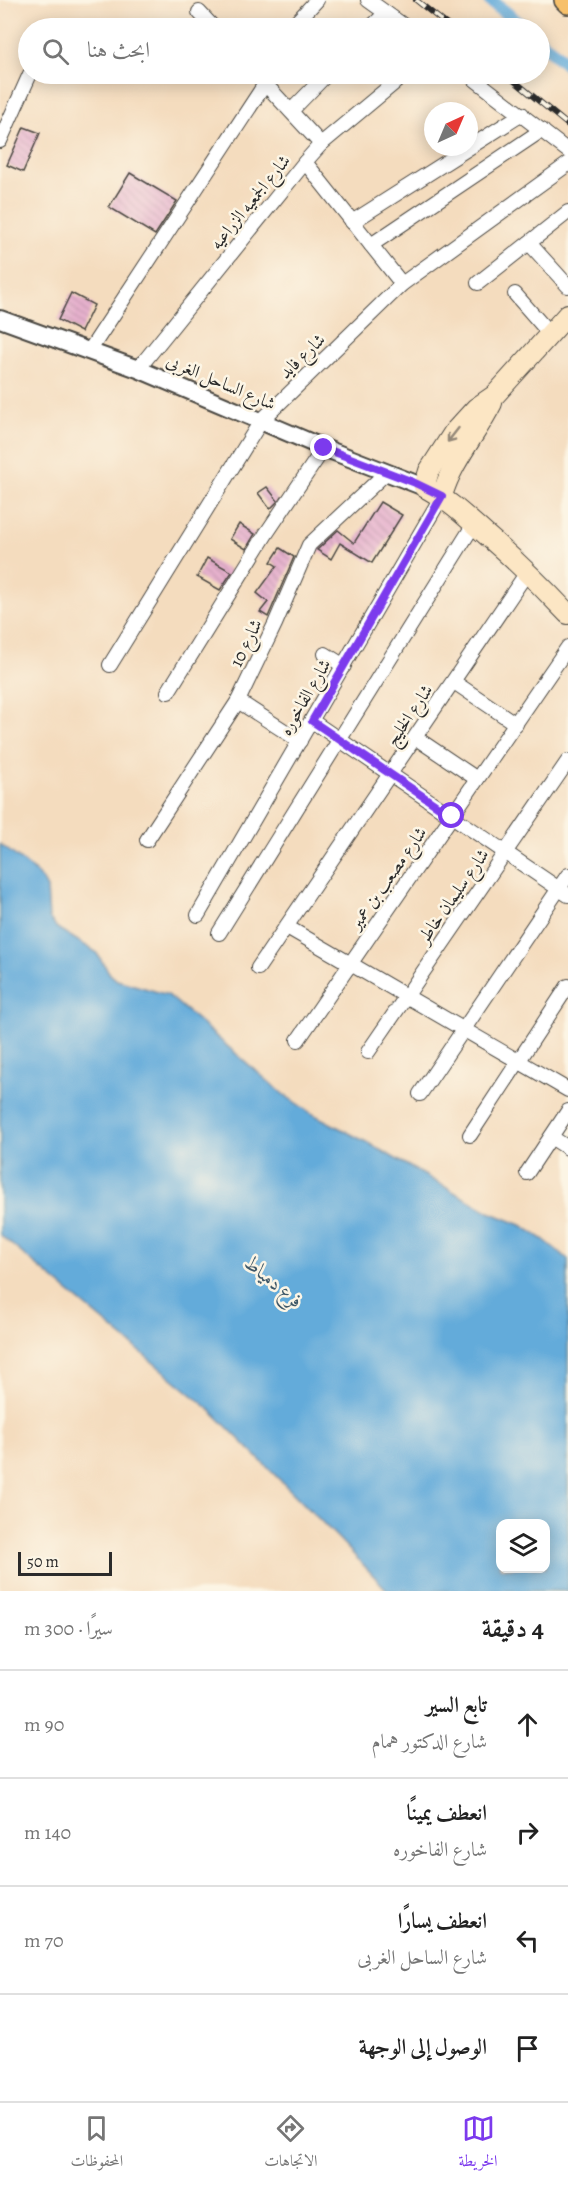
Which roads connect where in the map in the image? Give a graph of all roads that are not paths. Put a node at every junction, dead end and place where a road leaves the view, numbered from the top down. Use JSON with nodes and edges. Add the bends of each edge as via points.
{"nodes":[{"id":1,"x":317,"y":0,"type":"edge"},
{"id":2,"x":368,"y":0,"type":"edge"},
{"id":3,"x":199,"y":12,"type":"dead end"},
{"id":4,"x":386,"y":12,"type":"junction"},
{"id":5,"x":205,"y":18,"type":"edge"},
{"id":6,"x":300,"y":18,"type":"edge"},
{"id":7,"x":380,"y":18,"type":"edge"},
{"id":8,"x":394,"y":18,"type":"edge"},
{"id":9,"x":26,"y":84,"type":"edge"},
{"id":10,"x":258,"y":84,"type":"edge"},
{"id":11,"x":266,"y":84,"type":"edge"},
{"id":12,"x":317,"y":84,"type":"edge"},
{"id":13,"x":393,"y":84,"type":"edge"},
{"id":14,"x":482,"y":84,"type":"edge"},
{"id":15,"x":291,"y":111,"type":"junction"},
{"id":16,"x":522,"y":114,"type":"junction"},
{"id":17,"x":543,"y":130,"type":"junction"},
{"id":18,"x":0,"y":141,"type":"edge"},
{"id":19,"x":321,"y":144,"type":"junction"},
{"id":20,"x":568,"y":151,"type":"edge"},
{"id":21,"x":305,"y":162,"type":"junction"},
{"id":22,"x":568,"y":164,"type":"edge"},
{"id":23,"x":568,"y":212,"type":"edge"},
{"id":24,"x":352,"y":222,"type":"junction"},
{"id":25,"x":528,"y":243,"type":"junction"},
{"id":26,"x":371,"y":245,"type":"junction"},
{"id":27,"x":402,"y":284,"type":"junction"},
{"id":28,"x":478,"y":284,"type":"dead end"},
{"id":29,"x":568,"y":286,"type":"edge"},
{"id":30,"x":515,"y":294,"type":"dead end"},
{"id":31,"x":568,"y":314,"type":"edge"},
{"id":32,"x":0,"y":319,"type":"edge"},
{"id":33,"x":550,"y":334,"type":"junction"},
{"id":34,"x":90,"y":350,"type":"junction"},
{"id":35,"x":138,"y":369,"type":"junction"},
{"id":36,"x":495,"y":395,"type":"junction"},
{"id":37,"x":261,"y":421,"type":"junction"},
{"id":38,"x":324,"y":448,"type":"junction"},
{"id":39,"x":387,"y":472,"type":"junction"},
{"id":40,"x":424,"y":487,"type":"junction"},
{"id":41,"x":442,"y":496,"type":"junction"},
{"id":42,"x":474,"y":524,"type":"junction"},
{"id":43,"x":528,"y":571,"type":"junction"},
{"id":44,"x":568,"y":614,"type":"edge"},
{"id":45,"x":568,"y":647,"type":"edge"},
{"id":46,"x":325,"y":654,"type":"dead end"},
{"id":47,"x":110,"y":665,"type":"dead end"},
{"id":48,"x":344,"y":666,"type":"junction"},
{"id":49,"x":454,"y":682,"type":"junction"},
{"id":50,"x":168,"y":692,"type":"dead end"},
{"id":51,"x":238,"y":701,"type":"junction"},
{"id":52,"x":312,"y":721,"type":"junction"},
{"id":53,"x":516,"y":723,"type":"junction"},
{"id":54,"x":416,"y":738,"type":"junction"},
{"id":55,"x":340,"y":740,"type":"junction"},
{"id":56,"x":300,"y":741,"type":"junction"},
{"id":57,"x":568,"y":761,"type":"edge"},
{"id":58,"x":391,"y":774,"type":"junction"},
{"id":59,"x":477,"y":779,"type":"junction"},
{"id":60,"x":452,"y":816,"type":"junction"},
{"id":61,"x":147,"y":840,"type":"dead end"},
{"id":62,"x":505,"y":852,"type":"junction"},
{"id":63,"x":568,"y":875,"type":"edge"},
{"id":64,"x":563,"y":891,"type":"edge"},
{"id":65,"x":198,"y":915,"type":"dead end"},
{"id":66,"x":287,"y":927,"type":"junction"},
{"id":67,"x":219,"y":933,"type":"dead end"},
{"id":68,"x":350,"y":964,"type":"junction"},
{"id":69,"x":258,"y":969,"type":"dead end"},
{"id":70,"x":568,"y":986,"type":"edge"},
{"id":71,"x":406,"y":996,"type":"junction"},
{"id":72,"x":463,"y":1029,"type":"junction"},
{"id":73,"x":298,"y":1040,"type":"dead end"},
{"id":74,"x":368,"y":1052,"type":"dead end"},
{"id":75,"x":519,"y":1061,"type":"junction"},
{"id":76,"x":568,"y":1090,"type":"edge"},
{"id":77,"x":420,"y":1094,"type":"dead end"},
{"id":78,"x":568,"y":1112,"type":"edge"},
{"id":79,"x":470,"y":1135,"type":"dead end"},
{"id":80,"x":551,"y":1137,"type":"junction"},
{"id":81,"x":568,"y":1148,"type":"edge"},
{"id":82,"x":527,"y":1173,"type":"dead end"}],
"edges":[{"from":1,"to":6,"type":"street"},
{"from":2,"to":4,"type":"street"},
{"from":3,"to":5,"type":"street"},
{"from":4,"to":7,"type":"street"},
{"from":4,"to":8,"type":"street"},
{"from":9,"to":18,"type":"street"},
{"from":10,"to":34,"type":"street"},
{"from":11,"to":15,"type":"street"},
{"from":12,"to":15,"type":"street"},
{"from":13,"to":19,"type":"street","name":"شارع الجمعيه الزراعيه"},
{"from":14,"to":16,"type":"street"},
{"from":15,"to":19,"type":"street"},
{"from":16,"to":17,"type":"street"},
{"from":16,"to":24,"type":"street"},
{"from":17,"to":20,"type":"street"},
{"from":17,"to":26,"type":"street"},
{"from":19,"to":21,"type":"street","name":"شارع الجمعيه الزراعيه"},
{"from":21,"to":24,"type":"street"},
{"from":21,"to":35,"type":"street","name":"شارع الجمعيه الزراعيه"},
{"from":22,"to":27,"type":"street","name":"شارع فايد"},
{"from":23,"to":25,"type":"street"},
{"from":24,"to":26,"type":"street"},
{"from":25,"to":28,"type":"street"},
{"from":25,"to":29,"type":"street"},
{"from":26,"to":27,"type":"street"},
{"from":27,"to":37,"type":"street","name":"شارع فايد"},
{"from":30,"to":33,"type":"street"},
{"from":31,"to":33,"type":"main road"},
{"from":32,"to":34,"type":"street","name":"شارع الساحل الغربى"},
{"from":33,"to":36,"type":"main road"},
{"from":34,"to":35,"type":"street","name":"شارع الساحل الغربى"},
{"from":35,"to":37,"type":"street","name":"شارع الساحل الغربى"},
{"from":36,"to":40,"type":"main road","one_way":true,"via":[[476,408],[454,432],[429,471]]},
{"from":36,"to":41,"type":"main road","via":[[456,461]]},
{"from":37,"to":38,"type":"street","name":"شارع الساحل الغربى"},
{"from":37,"to":47,"type":"street","name":"شارع فايد"},
{"from":38,"to":39,"type":"street","name":"شارع الساحل الغربى"},
{"from":38,"to":50,"type":"street"},
{"from":39,"to":40,"type":"street","name":"شارع الساحل الغربى"},
{"from":39,"to":51,"type":"street","name":"شارع 10","via":[[309,545]]},
{"from":40,"to":41,"type":"main road"},
{"from":41,"to":42,"type":"main road"},
{"from":41,"to":48,"type":"street","name":"شارع الفاخوره"},
{"from":42,"to":43,"type":"main road"},
{"from":42,"to":55,"type":"street"},
{"from":43,"to":44,"type":"main road"},
{"from":43,"to":49,"type":"street","name":"شارع الخليج"},
{"from":45,"to":53,"type":"street","name":"شارع مصعب بن عمير"},
{"from":46,"to":48,"type":"street"},
{"from":48,"to":52,"type":"street","name":"شارع الفاخوره"},
{"from":49,"to":53,"type":"street"},
{"from":49,"to":54,"type":"street","name":"شارع الخليج"},
{"from":51,"to":56,"type":"street"},
{"from":51,"to":61,"type":"street","name":"شارع 10"},
{"from":52,"to":55,"type":"street"},
{"from":52,"to":56,"type":"street","name":"شارع الفاخوره"},
{"from":53,"to":59,"type":"street","name":"شارع مصعب بن عمير"},
{"from":54,"to":58,"type":"street","name":"شارع الخليج"},
{"from":54,"to":59,"type":"street"},
{"from":55,"to":58,"type":"street"},
{"from":55,"to":67,"type":"street"},
{"from":56,"to":65,"type":"street","name":"شارع الفاخوره"},
{"from":57,"to":62,"type":"street","name":"شارع سليمان خاطر"},
{"from":58,"to":60,"type":"street"},
{"from":58,"to":66,"type":"street","name":"شارع الخليج"},
{"from":59,"to":60,"type":"street","name":"شارع مصعب بن عمير"},
{"from":60,"to":62,"type":"street"},
{"from":60,"to":68,"type":"street","name":"شارع مصعب بن عمير"},
{"from":62,"to":64,"type":"street"},
{"from":62,"to":71,"type":"street","name":"شارع سليمان خاطر"},
{"from":63,"to":64,"type":"street"},
{"from":64,"to":72,"type":"street"},
{"from":66,"to":68,"type":"street"},
{"from":66,"to":69,"type":"street","name":"شارع الخليج"},
{"from":68,"to":71,"type":"street"},
{"from":68,"to":73,"type":"street","name":"شارع مصعب بن عمير"},
{"from":70,"to":75,"type":"street"},
{"from":71,"to":72,"type":"street"},
{"from":71,"to":74,"type":"street","name":"شارع سليمان خاطر"},
{"from":72,"to":75,"type":"street"},
{"from":72,"to":77,"type":"street"},
{"from":75,"to":76,"type":"street"},
{"from":75,"to":79,"type":"street"},
{"from":78,"to":80,"type":"street"},
{"from":80,"to":81,"type":"street"},
{"from":80,"to":82,"type":"street"}]}
